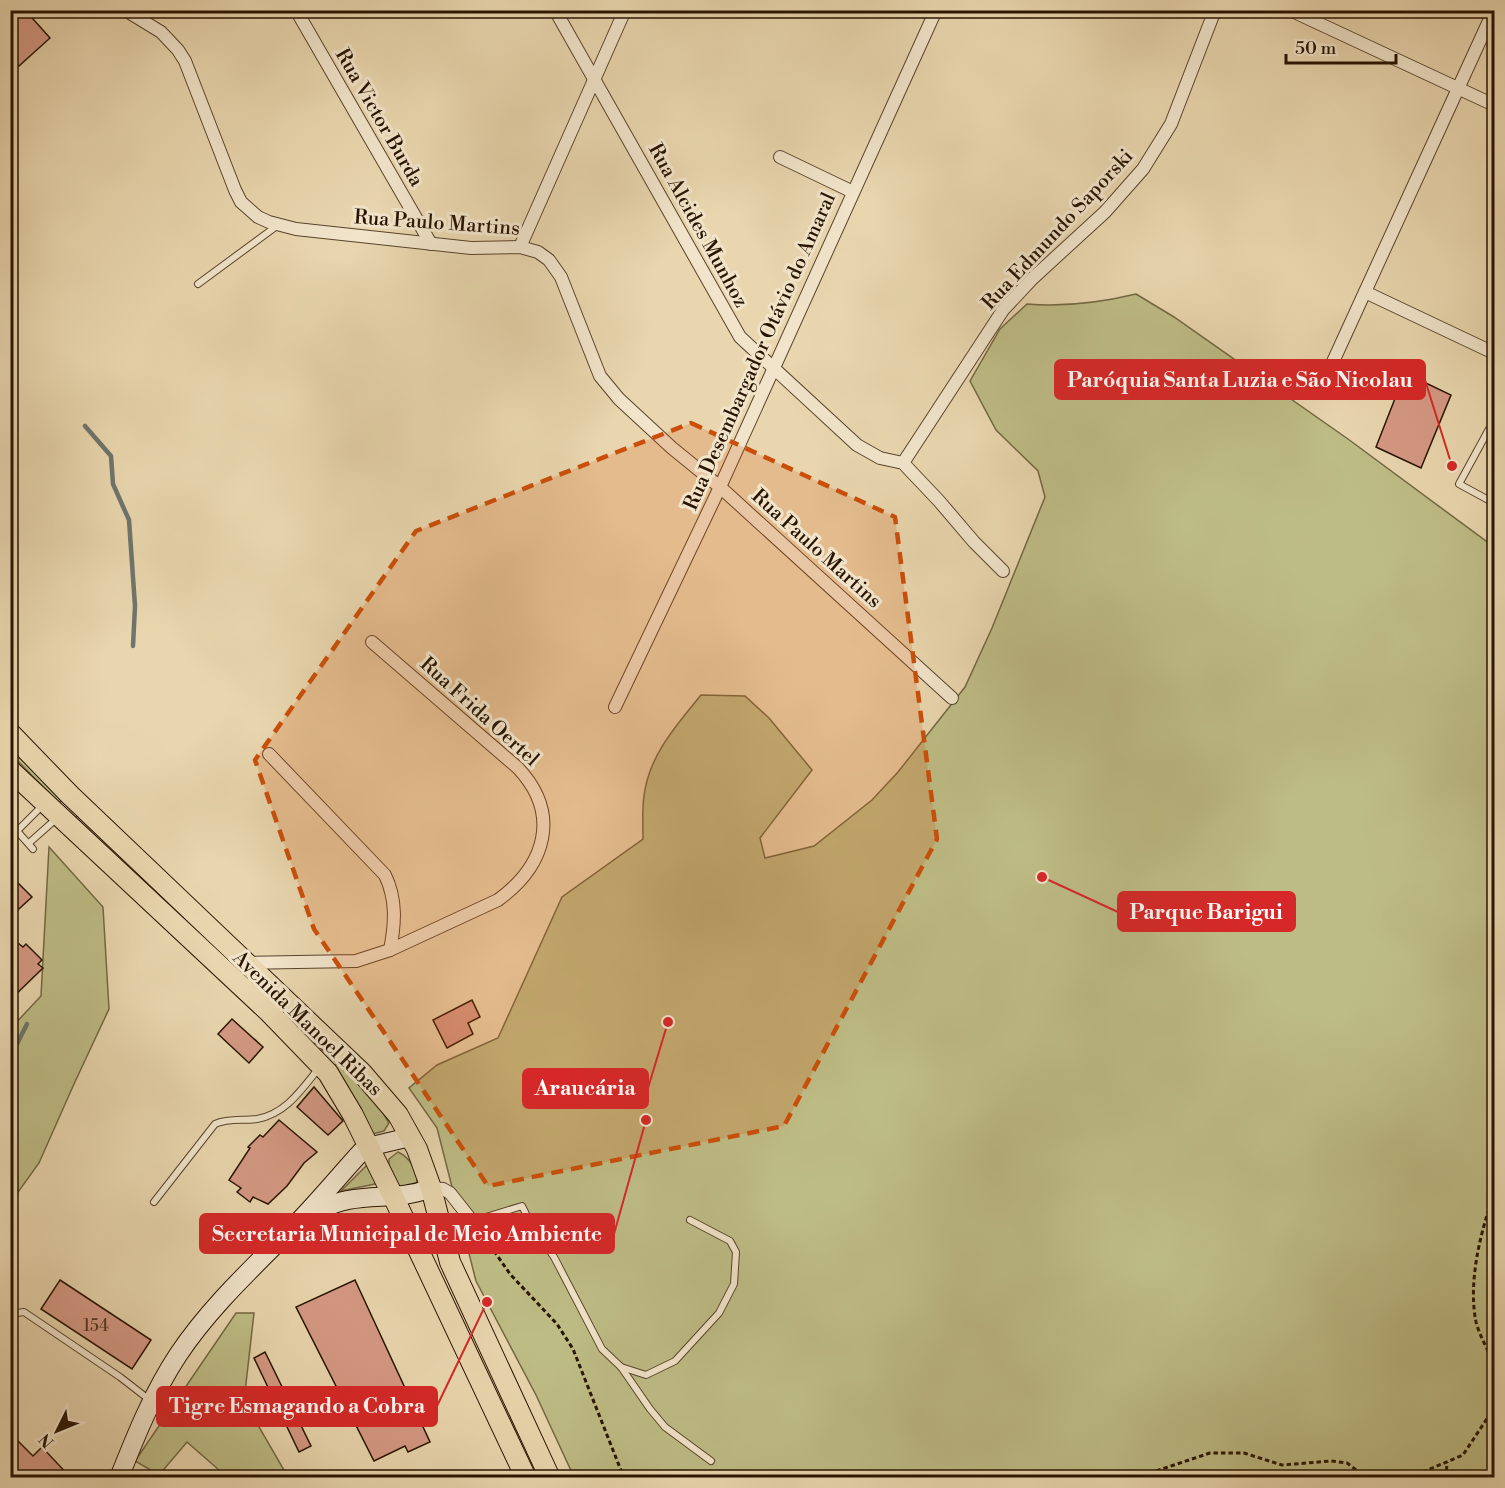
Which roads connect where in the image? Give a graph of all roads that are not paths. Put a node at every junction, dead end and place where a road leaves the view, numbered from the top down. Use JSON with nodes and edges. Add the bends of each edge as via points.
{"nodes":[{"id":1,"x":125,"y":10,"type":"edge"},
{"id":2,"x":296,"y":10,"type":"edge"},
{"id":3,"x":555,"y":10,"type":"edge"},
{"id":4,"x":625,"y":10,"type":"edge"},
{"id":5,"x":936,"y":10,"type":"edge"},
{"id":6,"x":1215,"y":10,"type":"edge"},
{"id":7,"x":1290,"y":10,"type":"edge"},
{"id":8,"x":1494,"y":10,"type":"edge"},
{"id":9,"x":594,"y":80,"type":"junction"},
{"id":10,"x":1458,"y":88,"type":"junction"},
{"id":11,"x":1494,"y":105,"type":"edge"},
{"id":12,"x":780,"y":157,"type":"dead end"},
{"id":13,"x":853,"y":192,"type":"junction"},
{"id":14,"x":278,"y":225,"type":"junction"},
{"id":15,"x":431,"y":244,"type":"junction"},
{"id":16,"x":520,"y":247,"type":"junction"},
{"id":17,"x":198,"y":284,"type":"dead end"},
{"id":18,"x":1365,"y":292,"type":"junction"},
{"id":19,"x":1494,"y":353,"type":"edge"},
{"id":20,"x":774,"y":368,"type":"junction"},
{"id":21,"x":1326,"y":377,"type":"dead end"},
{"id":22,"x":1494,"y":432,"type":"edge"},
{"id":23,"x":903,"y":464,"type":"junction"},
{"id":24,"x":720,"y":487,"type":"junction"},
{"id":25,"x":1494,"y":503,"type":"edge"},
{"id":26,"x":1003,"y":571,"type":"dead end"},
{"id":27,"x":372,"y":642,"type":"dead end"},
{"id":28,"x":952,"y":698,"type":"dead end"},
{"id":29,"x":615,"y":707,"type":"dead end"},
{"id":30,"x":10,"y":733,"type":"edge"},
{"id":31,"x":269,"y":754,"type":"dead end"},
{"id":32,"x":10,"y":770,"type":"edge"},
{"id":33,"x":44,"y":803,"type":"junction"},
{"id":34,"x":59,"y":817,"type":"junction"},
{"id":35,"x":10,"y":826,"type":"edge"},
{"id":36,"x":17,"y":831,"type":"junction"},
{"id":37,"x":390,"y":951,"type":"junction"},
{"id":38,"x":206,"y":953,"type":"junction"},
{"id":39,"x":247,"y":963,"type":"junction"},
{"id":40,"x":270,"y":1013,"type":"junction"},
{"id":41,"x":313,"y":1026,"type":"junction"},
{"id":42,"x":321,"y":1065,"type":"junction"},
{"id":43,"x":410,"y":1137,"type":"junction"},
{"id":44,"x":368,"y":1147,"type":"junction"},
{"id":45,"x":430,"y":1188,"type":"junction"},
{"id":46,"x":393,"y":1196,"type":"junction"},
{"id":47,"x":154,"y":1202,"type":"dead end"},
{"id":48,"x":302,"y":1218,"type":"junction"},
{"id":49,"x":690,"y":1220,"type":"dead end"},
{"id":50,"x":473,"y":1221,"type":"junction"},
{"id":51,"x":532,"y":1226,"type":"junction"},
{"id":52,"x":487,"y":1240,"type":"joint"},
{"id":53,"x":10,"y":1316,"type":"edge"},
{"id":54,"x":621,"y":1367,"type":"junction"},
{"id":55,"x":151,"y":1401,"type":"junction"},
{"id":56,"x":711,"y":1461,"type":"dead end"},
{"id":57,"x":119,"y":1477,"type":"edge"},
{"id":58,"x":526,"y":1478,"type":"edge"},
{"id":59,"x":550,"y":1478,"type":"edge"}],
"edges":[{"from":1,"to":14,"type":"street","name":"Rua Paulo Martins","via":[[161,32],[178,50],[192,75],[238,196],[249,211]]},
{"from":2,"to":15,"type":"street","name":"Rua Victor Burda"},
{"from":3,"to":9,"type":"street","name":"Rua Alcides Munhoz"},
{"from":4,"to":9,"type":"street"},
{"from":5,"to":13,"type":"street","name":"Rua Desembargador Otávio do Amaral"},
{"from":6,"to":23,"type":"street","name":"Rua Edmundo Saporski","via":[[1171,124],[1143,169],[1105,212],[1003,310]]},
{"from":7,"to":10,"type":"street"},
{"from":8,"to":10,"type":"street"},
{"from":9,"to":16,"type":"street"},
{"from":9,"to":20,"type":"street","name":"Rua Alcides Munhoz","via":[[733,326]]},
{"from":10,"to":11,"type":"street"},
{"from":10,"to":18,"type":"street"},
{"from":12,"to":13,"type":"street"},
{"from":13,"to":20,"type":"street","name":"Rua Desembargador Otávio do Amaral"},
{"from":14,"to":15,"type":"street","name":"Rua Paulo Martins"},
{"from":14,"to":17,"type":"lane"},
{"from":15,"to":16,"type":"street","name":"Rua Paulo Martins"},
{"from":16,"to":24,"type":"street","name":"Rua Paulo Martins","via":[[538,252],[555,267],[608,388]]},
{"from":18,"to":19,"type":"street"},
{"from":18,"to":21,"type":"street"},
{"from":20,"to":23,"type":"street","name":"Rua Alcides Munhoz","via":[[857,445],[880,458]]},
{"from":20,"to":24,"type":"street","name":"Rua Desembargador Otávio do Amaral"},
{"from":22,"to":25,"type":"lane","via":[[1489,429],[1460,484]]},
{"from":23,"to":26,"type":"street","name":"Rua Alcides Munhoz"},
{"from":24,"to":28,"type":"street","name":"Rua Paulo Martins"},
{"from":24,"to":29,"type":"street","name":"Rua Desembargador Otávio do Amaral"},
{"from":27,"to":37,"type":"street","name":"Rua Frida Oertel","via":[[518,768],[538,793],[544,829],[526,874],[510,891],[487,906]]},
{"from":30,"to":39,"type":"main road","name":"Avenida Manoel Ribas"},
{"from":31,"to":37,"type":"street","via":[[385,875],[394,900]]},
{"from":32,"to":33,"type":"main road","name":"Avenida Manoel Ribas"},
{"from":33,"to":34,"type":"main road","name":"Avenida Manoel Ribas"},
{"from":33,"to":36,"type":"lane"},
{"from":34,"to":36,"type":"lane","via":[[31,846]]},
{"from":34,"to":38,"type":"main road","name":"Avenida Manoel Ribas"},
{"from":35,"to":36,"type":"lane"},
{"from":37,"to":39,"type":"street","name":"Rua Frida Oertel","via":[[356,961]]},
{"from":38,"to":39,"type":"main road","via":[[236,965]]},
{"from":38,"to":40,"type":"main road","name":"Avenida Manoel Ribas"},
{"from":39,"to":41,"type":"main road","name":"Avenida Manoel Ribas"},
{"from":40,"to":41,"type":"main road","via":[[283,1007]]},
{"from":40,"to":42,"type":"main road","name":"Avenida Manoel Ribas"},
{"from":41,"to":43,"type":"main road","name":"Avenida Manoel Ribas","via":[[377,1088]]},
{"from":42,"to":44,"type":"main road","name":"Avenida Manoel Ribas","via":[[344,1097]]},
{"from":42,"to":47,"type":"lane","via":[[298,1095],[278,1112],[259,1119],[215,1124]]},
{"from":43,"to":44,"type":"street"},
{"from":43,"to":45,"type":"main road","name":"Avenida Manoel Ribas"},
{"from":44,"to":46,"type":"main road","name":"Avenida Manoel Ribas"},
{"from":44,"to":48,"type":"street"},
{"from":45,"to":46,"type":"street","via":[[410,1196]]},
{"from":45,"to":50,"type":"street","via":[[450,1193]]},
{"from":45,"to":59,"type":"main road","name":"Avenida Manoel Ribas","via":[[450,1262]]},
{"from":46,"to":48,"type":"street","via":[[349,1199]]},
{"from":46,"to":58,"type":"main road","name":"Avenida Manoel Ribas"},
{"from":48,"to":55,"type":"street","via":[[198,1328]]},
{"from":49,"to":54,"type":"lane","via":[[730,1241],[736,1252],[734,1284],[719,1312],[675,1361],[646,1375]]},
{"from":50,"to":51,"type":"lane","via":[[522,1206]]},
{"from":50,"to":52,"type":"street"},
{"from":51,"to":52,"type":"lane"},
{"from":51,"to":54,"type":"lane","via":[[554,1257],[602,1348]]},
{"from":53,"to":55,"type":"lane","via":[[24,1312]]},
{"from":54,"to":56,"type":"lane","via":[[665,1427]]},
{"from":55,"to":57,"type":"street"}]}
